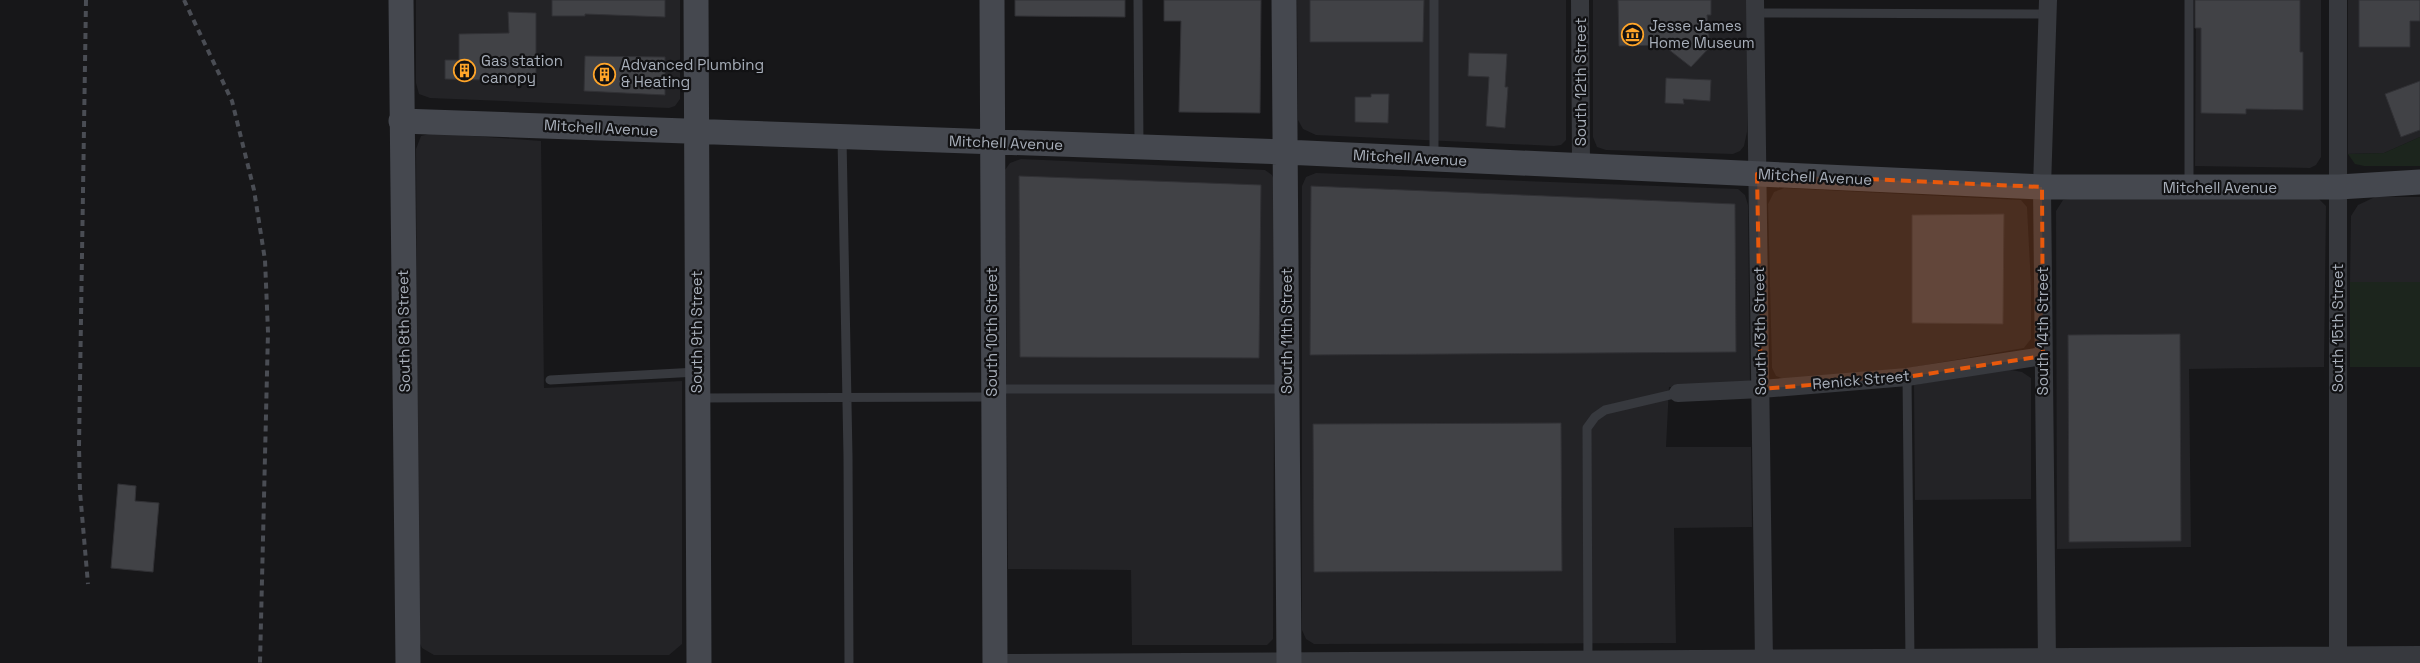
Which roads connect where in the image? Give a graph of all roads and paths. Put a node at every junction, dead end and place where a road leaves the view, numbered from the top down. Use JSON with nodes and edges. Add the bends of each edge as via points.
{"nodes":[{"id":1,"x":401,"y":0,"type":"edge"},
{"id":2,"x":696,"y":0,"type":"edge"},
{"id":3,"x":992,"y":0,"type":"edge"},
{"id":4,"x":1138,"y":0,"type":"edge"},
{"id":5,"x":1284,"y":0,"type":"edge"},
{"id":6,"x":1434,"y":0,"type":"edge"},
{"id":7,"x":1580,"y":0,"type":"edge"},
{"id":8,"x":2190,"y":0,"type":"edge"},
{"id":9,"x":2338,"y":0,"type":"edge"},
{"id":10,"x":1755,"y":7,"type":"edge"},
{"id":11,"x":2048,"y":7,"type":"edge"},
{"id":12,"x":401,"y":121,"type":"junction"},
{"id":13,"x":696,"y":132,"type":"junction"},
{"id":14,"x":842,"y":138,"type":"junction"},
{"id":15,"x":992,"y":143,"type":"junction"},
{"id":16,"x":1139,"y":147,"type":"junction"},
{"id":17,"x":1285,"y":152,"type":"junction"},
{"id":18,"x":1434,"y":160,"type":"junction"},
{"id":19,"x":1581,"y":165,"type":"junction"},
{"id":20,"x":1757,"y":174,"type":"junction"},
{"id":21,"x":2420,"y":182,"type":"edge"},
{"id":22,"x":2042,"y":187,"type":"junction"},
{"id":23,"x":2339,"y":187,"type":"junction"},
{"id":24,"x":2189,"y":188,"type":"junction"},
{"id":25,"x":2043,"y":356,"type":"junction"},
{"id":26,"x":697,"y":372,"type":"junction"},
{"id":27,"x":1906,"y":377,"type":"junction"},
{"id":28,"x":550,"y":380,"type":"dead end"},
{"id":29,"x":1288,"y":389,"type":"junction"},
{"id":30,"x":1761,"y":389,"type":"junction"},
{"id":31,"x":1678,"y":392,"type":"joint"},
{"id":32,"x":993,"y":393,"type":"junction"},
{"id":33,"x":847,"y":397,"type":"junction"},
{"id":34,"x":698,"y":398,"type":"junction"},
{"id":35,"x":2338,"y":655,"type":"junction"},
{"id":36,"x":2420,"y":655,"type":"edge"},
{"id":37,"x":1910,"y":660,"type":"edge"},
{"id":38,"x":2047,"y":660,"type":"edge"},
{"id":39,"x":2213,"y":660,"type":"edge"},
{"id":40,"x":1764,"y":661,"type":"edge"},
{"id":41,"x":1289,"y":662,"type":"edge"},
{"id":42,"x":1438,"y":662,"type":"edge"},
{"id":43,"x":1588,"y":662,"type":"edge"},
{"id":44,"x":408,"y":663,"type":"edge"},
{"id":45,"x":699,"y":663,"type":"edge"},
{"id":46,"x":849,"y":663,"type":"edge"},
{"id":47,"x":995,"y":663,"type":"edge"},
{"id":48,"x":1001,"y":663,"type":"edge"},
{"id":49,"x":1147,"y":663,"type":"edge"}],
"edges":[{"from":1,"to":12,"type":"main road","name":"South 8th Street"},
{"from":2,"to":13,"type":"main road","name":"South 9th Street"},
{"from":3,"to":15,"type":"main road","name":"South 10th Street"},
{"from":4,"to":16,"type":"lane"},
{"from":5,"to":17,"type":"main road","name":"South 11th Street"},
{"from":6,"to":18,"type":"lane"},
{"from":7,"to":19,"type":"street","name":"South 12th Street"},
{"from":8,"to":24,"type":"lane"},
{"from":9,"to":23,"type":"street","name":"South 15th Street"},
{"from":10,"to":11,"type":"lane"},
{"from":10,"to":20,"type":"street","name":"South 13th Street"},
{"from":11,"to":22,"type":"street","name":"South 14th Street"},
{"from":12,"to":13,"type":"main road","name":"Mitchell Avenue"},
{"from":12,"to":44,"type":"main road","name":"South 8th Street"},
{"from":13,"to":14,"type":"main road","name":"Mitchell Avenue"},
{"from":13,"to":26,"type":"main road","name":"South 9th Street"},
{"from":14,"to":15,"type":"main road","name":"Mitchell Avenue"},
{"from":14,"to":33,"type":"lane"},
{"from":15,"to":16,"type":"main road","name":"Mitchell Avenue"},
{"from":15,"to":32,"type":"main road","name":"South 10th Street"},
{"from":16,"to":17,"type":"main road","name":"Mitchell Avenue"},
{"from":17,"to":18,"type":"main road","name":"Mitchell Avenue"},
{"from":17,"to":29,"type":"main road","name":"South 11th Street"},
{"from":18,"to":19,"type":"main road","name":"Mitchell Avenue"},
{"from":19,"to":20,"type":"main road","name":"Mitchell Avenue"},
{"from":20,"to":22,"type":"main road","name":"Mitchell Avenue"},
{"from":20,"to":30,"type":"street","name":"South 13th Street"},
{"from":21,"to":23,"type":"main road","name":"Mitchell Avenue"},
{"from":22,"to":24,"type":"main road","name":"Mitchell Avenue"},
{"from":22,"to":25,"type":"street","name":"South 14th Street"},
{"from":23,"to":24,"type":"main road","name":"Mitchell Avenue"},
{"from":23,"to":35,"type":"street","name":"South 15th Street"},
{"from":25,"to":27,"type":"street","name":"Renick Street"},
{"from":25,"to":38,"type":"street","name":"South 14th Street"},
{"from":26,"to":28,"type":"lane"},
{"from":26,"to":34,"type":"main road","name":"South 9th Street"},
{"from":27,"to":30,"type":"street","name":"Renick Street"},
{"from":27,"to":37,"type":"lane"},
{"from":29,"to":32,"type":"lane"},
{"from":29,"to":41,"type":"main road","name":"South 11th Street"},
{"from":30,"to":31,"type":"street","name":"Renick Street"},
{"from":30,"to":40,"type":"street","name":"South 13th Street"},
{"from":31,"to":43,"type":"lane","via":[[1605,410],[1587,428]]},
{"from":32,"to":33,"type":"lane"},
{"from":32,"to":47,"type":"main road","name":"South 10th Street"},
{"from":33,"to":34,"type":"lane"},
{"from":33,"to":46,"type":"lane"},
{"from":34,"to":45,"type":"main road","name":"South 9th Street"},
{"from":35,"to":36,"type":"street"},
{"from":35,"to":39,"type":"street"},
{"from":37,"to":38,"type":"street"},
{"from":37,"to":40,"type":"street"},
{"from":38,"to":39,"type":"street"},
{"from":40,"to":43,"type":"street"},
{"from":41,"to":42,"type":"street"},
{"from":41,"to":49,"type":"street"},
{"from":42,"to":43,"type":"street"},
{"from":48,"to":49,"type":"street"}]}
